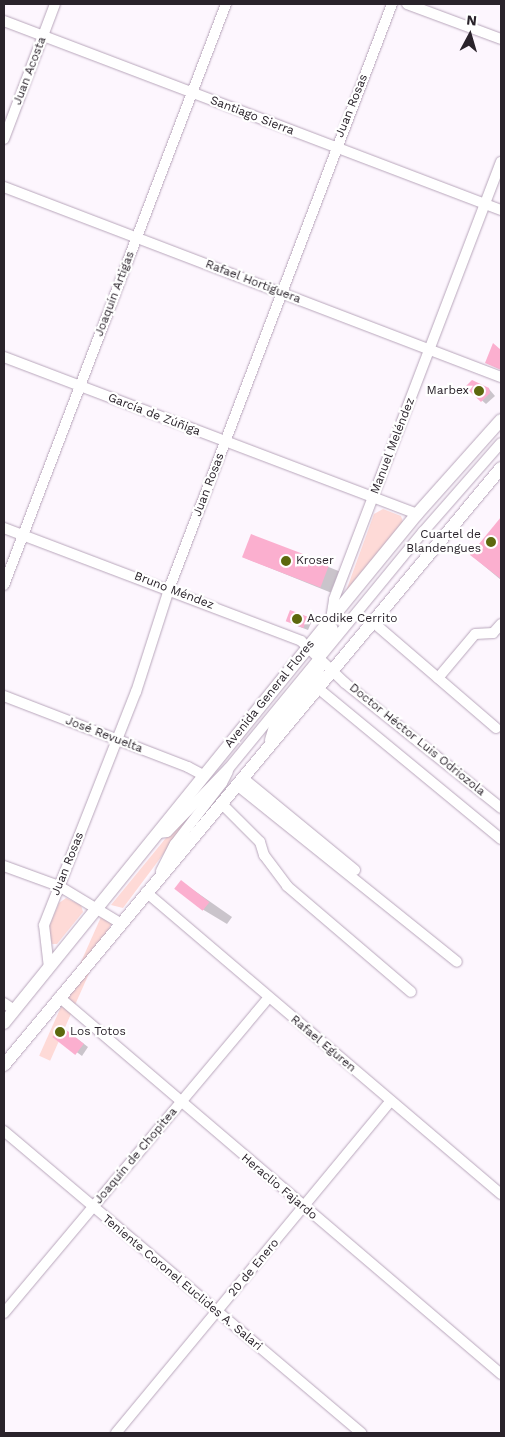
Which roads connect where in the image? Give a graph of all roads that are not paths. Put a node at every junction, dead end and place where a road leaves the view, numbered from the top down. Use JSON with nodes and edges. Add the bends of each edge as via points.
{"nodes":[{"id":1,"x":55,"y":4,"type":"edge"},
{"id":2,"x":226,"y":4,"type":"edge"},
{"id":3,"x":392,"y":4,"type":"edge"},
{"id":4,"x":407,"y":4,"type":"edge"},
{"id":5,"x":4,"y":21,"type":"edge"},
{"id":6,"x":43,"y":36,"type":"junction"},
{"id":7,"x":501,"y":39,"type":"edge"},
{"id":8,"x":192,"y":93,"type":"junction"},
{"id":9,"x":4,"y":139,"type":"edge"},
{"id":10,"x":336,"y":148,"type":"junction"},
{"id":11,"x":501,"y":162,"type":"edge"},
{"id":12,"x":4,"y":187,"type":"edge"},
{"id":13,"x":485,"y":204,"type":"junction"},
{"id":14,"x":501,"y":210,"type":"edge"},
{"id":15,"x":137,"y":238,"type":"junction"},
{"id":16,"x":282,"y":293,"type":"junction"},
{"id":17,"x":430,"y":348,"type":"junction"},
{"id":18,"x":4,"y":357,"type":"edge"},
{"id":19,"x":501,"y":377,"type":"edge"},
{"id":20,"x":80,"y":386,"type":"junction"},
{"id":21,"x":501,"y":420,"type":"edge"},
{"id":22,"x":226,"y":442,"type":"junction"},
{"id":23,"x":501,"y":443,"type":"edge"},
{"id":24,"x":501,"y":468,"type":"edge"},
{"id":25,"x":373,"y":499,"type":"junction"},
{"id":26,"x":417,"y":514,"type":"junction"},
{"id":27,"x":4,"y":528,"type":"edge"},
{"id":28,"x":23,"y":535,"type":"junction"},
{"id":29,"x":4,"y":585,"type":"edge"},
{"id":30,"x":169,"y":589,"type":"junction"},
{"id":31,"x":351,"y":594,"type":"junction"},
{"id":32,"x":330,"y":619,"type":"junction"},
{"id":33,"x":374,"y":623,"type":"junction"},
{"id":34,"x":501,"y":624,"type":"edge"},
{"id":35,"x":309,"y":646,"type":"junction"},
{"id":36,"x":320,"y":658,"type":"junction"},
{"id":37,"x":334,"y":672,"type":"junction"},
{"id":38,"x":438,"y":678,"type":"junction"},
{"id":39,"x":319,"y":689,"type":"junction"},
{"id":40,"x":4,"y":696,"type":"edge"},
{"id":41,"x":496,"y":728,"type":"dead end"},
{"id":42,"x":117,"y":740,"type":"junction"},
{"id":43,"x":267,"y":749,"type":"junction"},
{"id":44,"x":229,"y":768,"type":"junction"},
{"id":45,"x":203,"y":775,"type":"junction"},
{"id":46,"x":240,"y":782,"type":"junction"},
{"id":47,"x":221,"y":803,"type":"junction"},
{"id":48,"x":501,"y":808,"type":"edge"},
{"id":49,"x":159,"y":833,"type":"junction"},
{"id":50,"x":501,"y":838,"type":"edge"},
{"id":51,"x":4,"y":866,"type":"edge"},
{"id":52,"x":355,"y":870,"type":"dead end"},
{"id":53,"x":159,"y":877,"type":"junction"},
{"id":54,"x":59,"y":886,"type":"junction"},
{"id":55,"x":146,"y":892,"type":"junction"},
{"id":56,"x":99,"y":908,"type":"junction"},
{"id":57,"x":120,"y":923,"type":"junction"},
{"id":58,"x":457,"y":962,"type":"dead end"},
{"id":59,"x":49,"y":968,"type":"junction"},
{"id":60,"x":411,"y":992,"type":"dead end"},
{"id":61,"x":59,"y":997,"type":"junction"},
{"id":62,"x":268,"y":998,"type":"junction"},
{"id":63,"x":9,"y":1006,"type":"edge"},
{"id":64,"x":4,"y":1023,"type":"edge"},
{"id":65,"x":4,"y":1065,"type":"edge"},
{"id":66,"x":392,"y":1102,"type":"junction"},
{"id":67,"x":181,"y":1103,"type":"junction"},
{"id":68,"x":4,"y":1131,"type":"edge"},
{"id":69,"x":501,"y":1194,"type":"edge"},
{"id":70,"x":92,"y":1207,"type":"junction"},
{"id":71,"x":304,"y":1208,"type":"junction"},
{"id":72,"x":4,"y":1313,"type":"edge"},
{"id":73,"x":217,"y":1313,"type":"junction"},
{"id":74,"x":501,"y":1374,"type":"edge"},
{"id":75,"x":116,"y":1433,"type":"edge"},
{"id":76,"x":361,"y":1433,"type":"edge"}],
"edges":[{"from":1,"to":6,"type":"street","name":"Juan Acosta"},
{"from":2,"to":8,"type":"street","name":"Joaquín Artigas"},
{"from":3,"to":10,"type":"street","name":"Juan Rosas"},
{"from":4,"to":7,"type":"street"},
{"from":5,"to":6,"type":"street","name":"Santiago Sierra"},
{"from":6,"to":8,"type":"street","name":"Santiago Sierra"},
{"from":6,"to":9,"type":"street","name":"Juan Acosta"},
{"from":8,"to":10,"type":"street","name":"Santiago Sierra"},
{"from":8,"to":15,"type":"street","name":"Joaquín Artigas"},
{"from":10,"to":13,"type":"street","name":"Santiago Sierra"},
{"from":10,"to":16,"type":"street","name":"Juan Rosas"},
{"from":11,"to":13,"type":"street","name":"Manuel Meléndez"},
{"from":12,"to":15,"type":"street","name":"Rafael Hortiguera"},
{"from":13,"to":14,"type":"street","name":"Santiago Sierra"},
{"from":13,"to":17,"type":"street","name":"Manuel Meléndez"},
{"from":15,"to":16,"type":"street","name":"Rafael Hortiguera"},
{"from":15,"to":20,"type":"street","name":"Joaquín Artigas"},
{"from":16,"to":17,"type":"street","name":"Rafael Hortiguera"},
{"from":16,"to":22,"type":"street","name":"Juan Rosas"},
{"from":17,"to":19,"type":"street","name":"Rafael Hortiguera"},
{"from":17,"to":25,"type":"street","name":"Manuel Meléndez"},
{"from":18,"to":20,"type":"street","name":"García de Zúñiga"},
{"from":20,"to":22,"type":"street","name":"García de Zúñiga"},
{"from":20,"to":28,"type":"street","name":"Joaquín Artigas"},
{"from":21,"to":26,"type":"main road","name":"Avenida General Flores"},
{"from":22,"to":25,"type":"street","name":"García de Zúñiga"},
{"from":22,"to":30,"type":"street","name":"Juan Rosas"},
{"from":23,"to":36,"type":"street","name":"Avenida General Flores"},
{"from":24,"to":33,"type":"main road","name":"Avenida General Flores"},
{"from":25,"to":26,"type":"street","name":"García de Zúñiga"},
{"from":25,"to":32,"type":"street","name":"Manuel Meléndez","via":[[334,599]]},
{"from":26,"to":31,"type":"main road","name":"Avenida General Flores"},
{"from":27,"to":28,"type":"street","name":"Bruno Méndez"},
{"from":28,"to":29,"type":"street","name":"Joaquín Artigas"},
{"from":28,"to":30,"type":"street","name":"Bruno Méndez"},
{"from":30,"to":35,"type":"street","name":"Bruno Méndez"},
{"from":30,"to":42,"type":"street","name":"Juan Rosas"},
{"from":31,"to":32,"type":"main road","name":"Avenida General Flores"},
{"from":31,"to":36,"type":"main road","via":[[346,612],[321,647]]},
{"from":32,"to":35,"type":"main road","name":"Avenida General Flores"},
{"from":33,"to":37,"type":"main road","name":"Avenida General Flores"},
{"from":33,"to":38,"type":"street"},
{"from":34,"to":38,"type":"street","via":[[494,633],[475,634]]},
{"from":35,"to":36,"type":"street","name":"Bruno Méndez"},
{"from":35,"to":45,"type":"main road","name":"Avenida General Flores"},
{"from":36,"to":37,"type":"street","name":"Bruno Méndez"},
{"from":36,"to":43,"type":"main road","via":[[312,680],[275,727]]},
{"from":36,"to":44,"type":"street","name":"Avenida General Flores"},
{"from":37,"to":39,"type":"main road","name":"Avenida General Flores"},
{"from":37,"to":48,"type":"street","name":"Doctor Héctor Luis Odriozola"},
{"from":38,"to":41,"type":"street"},
{"from":39,"to":43,"type":"main road","name":"Avenida General Flores"},
{"from":39,"to":50,"type":"street"},
{"from":40,"to":42,"type":"street","name":"José Revuelta"},
{"from":42,"to":45,"type":"street","name":"José Revuelta"},
{"from":42,"to":54,"type":"street","name":"Juan Rosas"},
{"from":43,"to":46,"type":"main road","name":"Avenida General Flores"},
{"from":44,"to":49,"type":"street","name":"Avenida General Flores","via":[[167,832]]},
{"from":44,"to":53,"type":"street","name":"Avenida General Flores","via":[[222,783],[175,844]]},
{"from":45,"to":49,"type":"main road","name":"Avenida General Flores"},
{"from":46,"to":47,"type":"main road","name":"Avenida General Flores"},
{"from":46,"to":52,"type":"street"},
{"from":46,"to":58,"type":"street"},
{"from":47,"to":53,"type":"main road","name":"Avenida General Flores"},
{"from":47,"to":60,"type":"street","via":[[260,842],[264,855],[287,886]]},
{"from":49,"to":56,"type":"main road","name":"Avenida General Flores"},
{"from":51,"to":54,"type":"street"},
{"from":53,"to":55,"type":"main road","name":"Avenida General Flores"},
{"from":54,"to":56,"type":"street"},
{"from":54,"to":59,"type":"street","name":"Juan Rosas","via":[[44,925]]},
{"from":55,"to":57,"type":"main road","name":"Avenida General Flores"},
{"from":55,"to":62,"type":"street","name":"Rafael Eguren"},
{"from":56,"to":57,"type":"street"},
{"from":56,"to":59,"type":"main road","name":"Avenida General Flores"},
{"from":57,"to":61,"type":"main road","name":"Avenida General Flores"},
{"from":59,"to":63,"type":"main road","name":"Avenida General Flores"},
{"from":61,"to":65,"type":"main road","name":"Avenida General Flores"},
{"from":61,"to":67,"type":"street","name":"Heraclio Fajardo"},
{"from":62,"to":66,"type":"street","name":"Rafael Eguren"},
{"from":62,"to":67,"type":"street","name":"Joaquín de Chopitea"},
{"from":63,"to":64,"type":"main road","name":"Avenida General Flores"},
{"from":66,"to":69,"type":"street","name":"Rafael Eguren"},
{"from":66,"to":71,"type":"street","name":"20 de Enero"},
{"from":67,"to":70,"type":"street","name":"Joaquín de Chopitea"},
{"from":67,"to":71,"type":"street","name":"Heraclio Fajardo"},
{"from":68,"to":70,"type":"street","name":"Teniente Coronel Euclides A. Salari"},
{"from":70,"to":72,"type":"street","name":"Joaquín de Chopitea"},
{"from":70,"to":73,"type":"street","name":"Teniente Coronel Euclides A. Salari"},
{"from":71,"to":73,"type":"street","name":"20 de Enero"},
{"from":71,"to":74,"type":"street","name":"Heraclio Fajardo"},
{"from":73,"to":75,"type":"street","name":"20 de Enero"},
{"from":73,"to":76,"type":"street","name":"Teniente Coronel Euclides A. Salari"}]}
